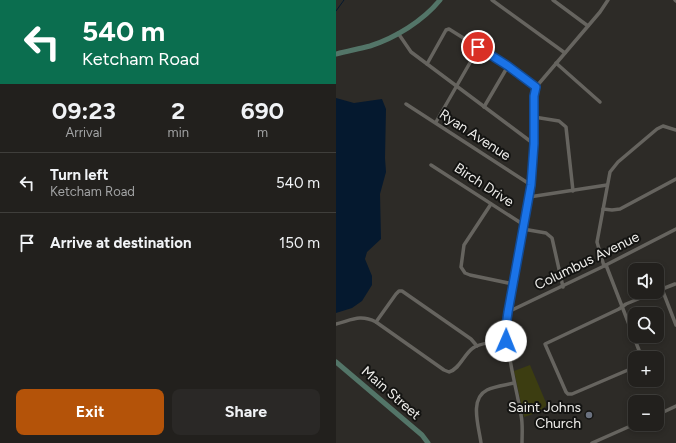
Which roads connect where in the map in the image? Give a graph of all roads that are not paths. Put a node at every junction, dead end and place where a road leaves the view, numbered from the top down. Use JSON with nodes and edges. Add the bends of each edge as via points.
{"nodes":[{"id":1,"x":440,"y":0,"type":"edge"},
{"id":2,"x":492,"y":0,"type":"edge"},
{"id":3,"x":553,"y":0,"type":"edge"},
{"id":4,"x":608,"y":0,"type":"edge"},
{"id":5,"x":588,"y":26,"type":"junction"},
{"id":6,"x":398,"y":33,"type":"junction"},
{"id":7,"x":478,"y":47,"type":"junction"},
{"id":8,"x":565,"y":53,"type":"junction"},
{"id":9,"x":336,"y":54,"type":"edge"},
{"id":10,"x":556,"y":63,"type":"junction"},
{"id":11,"x":427,"y":64,"type":"junction"},
{"id":12,"x":508,"y":66,"type":"junction"},
{"id":13,"x":456,"y":86,"type":"junction"},
{"id":14,"x":536,"y":87,"type":"junction"},
{"id":15,"x":600,"y":102,"type":"dead end"},
{"id":16,"x":406,"y":104,"type":"dead end"},
{"id":17,"x":484,"y":107,"type":"junction"},
{"id":18,"x":534,"y":117,"type":"junction"},
{"id":19,"x":436,"y":122,"type":"junction"},
{"id":20,"x":676,"y":130,"type":"edge"},
{"id":21,"x":534,"y":144,"type":"junction"},
{"id":22,"x":431,"y":165,"type":"dead end"},
{"id":23,"x":676,"y":179,"type":"edge"},
{"id":24,"x":531,"y":185,"type":"junction"},
{"id":25,"x":607,"y":185,"type":"junction"},
{"id":26,"x":573,"y":190,"type":"junction"},
{"id":27,"x":528,"y":197,"type":"junction"},
{"id":28,"x":491,"y":204,"type":"junction"},
{"id":29,"x":603,"y":209,"type":"junction"},
{"id":30,"x":523,"y":227,"type":"junction"},
{"id":31,"x":676,"y":229,"type":"edge"},
{"id":32,"x":605,"y":266,"type":"junction"},
{"id":33,"x":513,"y":284,"type":"junction"},
{"id":34,"x":675,"y":284,"type":"edge"},
{"id":35,"x":562,"y":287,"type":"junction"},
{"id":36,"x":664,"y":288,"type":"edge"},
{"id":37,"x":664,"y":294,"type":"edge"},
{"id":38,"x":640,"y":299,"type":"edge"},
{"id":39,"x":622,"y":307,"type":"junction"},
{"id":40,"x":508,"y":312,"type":"junction"},
{"id":41,"x":376,"y":322,"type":"junction"},
{"id":42,"x":336,"y":324,"type":"edge"},
{"id":43,"x":676,"y":325,"type":"edge"},
{"id":44,"x":506,"y":341,"type":"junction"},
{"id":45,"x":477,"y":346,"type":"junction"},
{"id":46,"x":639,"y":351,"type":"edge"},
{"id":47,"x":336,"y":362,"type":"edge"},
{"id":48,"x":628,"y":370,"type":"edge"},
{"id":49,"x":514,"y":383,"type":"junction"},
{"id":50,"x":676,"y":406,"type":"edge"},
{"id":51,"x":664,"y":411,"type":"edge"},
{"id":52,"x":628,"y":427,"type":"edge"},
{"id":53,"x":428,"y":443,"type":"edge"},
{"id":54,"x":481,"y":443,"type":"edge"},
{"id":55,"x":522,"y":443,"type":"edge"},
{"id":56,"x":592,"y":443,"type":"edge"}],
"edges":[{"from":1,"to":6,"type":"main road","via":[[418,21]]},
{"from":2,"to":8,"type":"street"},
{"from":3,"to":5,"type":"street"},
{"from":4,"to":5,"type":"street"},
{"from":5,"to":8,"type":"street"},
{"from":6,"to":9,"type":"main road","via":[[370,46]]},
{"from":6,"to":11,"type":"street","via":[[411,52]]},
{"from":7,"to":11,"type":"street","via":[[451,29],[446,30]]},
{"from":7,"to":12,"type":"street"},
{"from":7,"to":13,"type":"street"},
{"from":8,"to":10,"type":"street"},
{"from":10,"to":14,"type":"street"},
{"from":10,"to":15,"type":"street"},
{"from":11,"to":13,"type":"street"},
{"from":12,"to":14,"type":"street"},
{"from":12,"to":17,"type":"street"},
{"from":13,"to":17,"type":"street"},
{"from":13,"to":19,"type":"street"},
{"from":14,"to":18,"type":"street"},
{"from":16,"to":19,"type":"street","name":"Ryan Avenue"},
{"from":17,"to":21,"type":"street"},
{"from":18,"to":21,"type":"street"},
{"from":18,"to":26,"type":"street","via":[[559,121],[566,127]]},
{"from":19,"to":24,"type":"street","name":"Ryan Avenue"},
{"from":20,"to":25,"type":"street","via":[[663,126],[657,128],[614,166]]},
{"from":21,"to":24,"type":"street"},
{"from":22,"to":28,"type":"street","name":"Birch Drive"},
{"from":23,"to":29,"type":"street","via":[[620,209]]},
{"from":24,"to":27,"type":"street"},
{"from":25,"to":26,"type":"street"},
{"from":25,"to":29,"type":"street"},
{"from":26,"to":27,"type":"street"},
{"from":27,"to":30,"type":"street"},
{"from":28,"to":30,"type":"street","name":"Birch Drive"},
{"from":28,"to":33,"type":"street","via":[[464,245],[461,267],[470,276]]},
{"from":29,"to":32,"type":"street","via":[[598,242]]},
{"from":30,"to":33,"type":"street"},
{"from":30,"to":35,"type":"street","via":[[546,233],[552,238]]},
{"from":31,"to":32,"type":"street","name":"Columbus Avenue"},
{"from":32,"to":35,"type":"street","name":"Columbus Avenue"},
{"from":32,"to":39,"type":"street"},
{"from":33,"to":40,"type":"street"},
{"from":34,"to":36,"type":"street"},
{"from":35,"to":40,"type":"street","name":"Columbus Avenue"},
{"from":37,"to":43,"type":"street"},
{"from":38,"to":39,"type":"street"},
{"from":39,"to":46,"type":"street"},
{"from":39,"to":48,"type":"street","via":[[545,344],[568,394]]},
{"from":40,"to":44,"type":"street"},
{"from":41,"to":42,"type":"street","via":[[363,317]]},
{"from":41,"to":45,"type":"street","via":[[449,372]]},
{"from":41,"to":45,"type":"street","via":[[396,294],[402,291],[471,339]]},
{"from":44,"to":45,"type":"street"},
{"from":44,"to":49,"type":"street"},
{"from":47,"to":53,"type":"main road","name":"Main Street","via":[[422,435]]},
{"from":49,"to":54,"type":"street","via":[[490,389],[479,398],[476,407]]},
{"from":49,"to":55,"type":"street","via":[[522,417]]},
{"from":50,"to":51,"type":"street"},
{"from":52,"to":56,"type":"street"}]}
